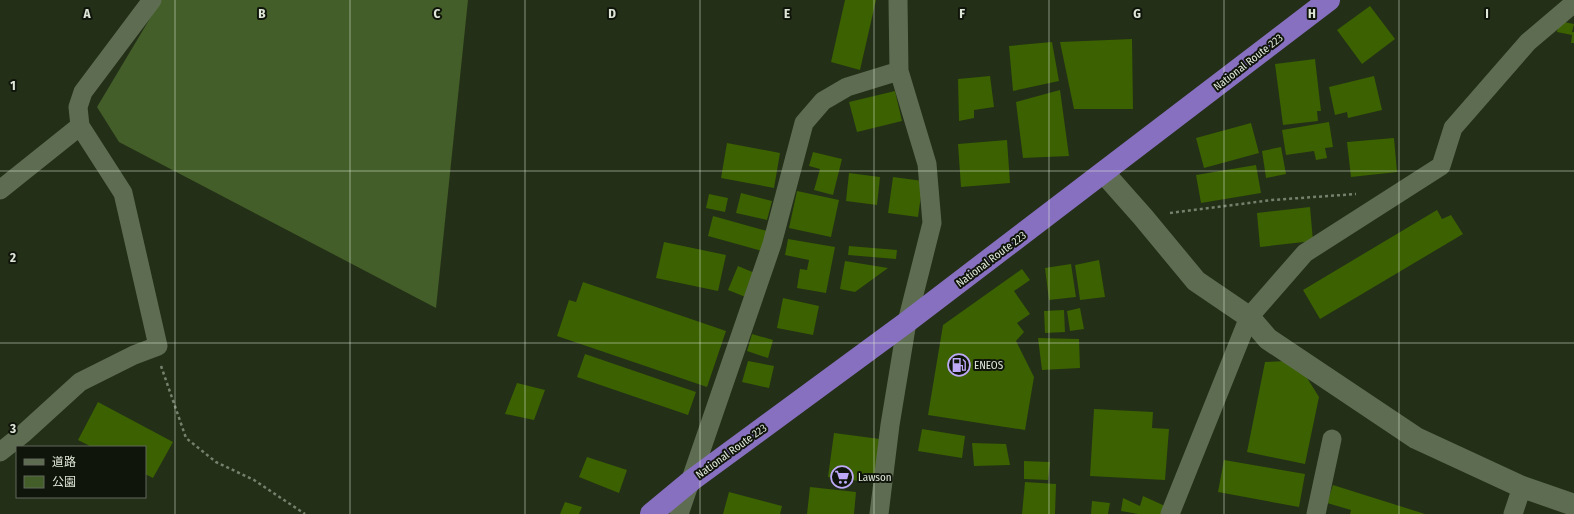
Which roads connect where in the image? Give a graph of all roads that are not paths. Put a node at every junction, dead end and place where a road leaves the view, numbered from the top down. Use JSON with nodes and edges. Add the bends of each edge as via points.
{"nodes":[{"id":1,"x":152,"y":0,"type":"edge"},
{"id":2,"x":898,"y":0,"type":"edge"},
{"id":3,"x":1329,"y":0,"type":"edge"},
{"id":4,"x":1574,"y":3,"type":"edge"},
{"id":5,"x":899,"y":71,"type":"junction"},
{"id":6,"x":80,"y":126,"type":"junction"},
{"id":7,"x":1104,"y":173,"type":"junction"},
{"id":8,"x":0,"y":190,"type":"edge"},
{"id":9,"x":1249,"y":317,"type":"junction"},
{"id":10,"x":907,"y":322,"type":"junction"},
{"id":11,"x":1332,"y":439,"type":"dead end"},
{"id":12,"x":0,"y":452,"type":"edge"},
{"id":13,"x":692,"y":480,"type":"junction"},
{"id":14,"x":1522,"y":487,"type":"junction"},
{"id":15,"x":1574,"y":505,"type":"edge"},
{"id":16,"x":651,"y":514,"type":"edge"},
{"id":17,"x":679,"y":514,"type":"edge"},
{"id":18,"x":878,"y":514,"type":"edge"},
{"id":19,"x":1170,"y":514,"type":"edge"},
{"id":20,"x":1316,"y":514,"type":"edge"},
{"id":21,"x":1514,"y":514,"type":"edge"}],
"edges":[{"from":1,"to":6,"type":"street","via":[[83,92],[78,107]]},
{"from":2,"to":5,"type":"street"},
{"from":3,"to":7,"type":"highway","name":"National Route 223"},
{"from":4,"to":9,"type":"street","via":[[1528,42],[1452,128],[1441,166],[1305,253]]},
{"from":5,"to":10,"type":"street","via":[[927,164],[932,223]]},
{"from":5,"to":13,"type":"street","via":[[847,86],[823,101],[804,123],[772,244]]},
{"from":6,"to":8,"type":"street"},
{"from":6,"to":12,"type":"street","via":[[124,193],[158,346],[80,382]]},
{"from":7,"to":9,"type":"street","via":[[1196,281]]},
{"from":7,"to":10,"type":"highway","name":"National Route 223"},
{"from":9,"to":14,"type":"street","via":[[1268,339],[1416,438]]},
{"from":9,"to":19,"type":"street"},
{"from":10,"to":13,"type":"highway","name":"National Route 223"},
{"from":10,"to":18,"type":"street"},
{"from":11,"to":20,"type":"street"},
{"from":13,"to":16,"type":"highway","name":"National Route 223"},
{"from":13,"to":17,"type":"street"},
{"from":14,"to":15,"type":"street"},
{"from":14,"to":21,"type":"street"}]}
